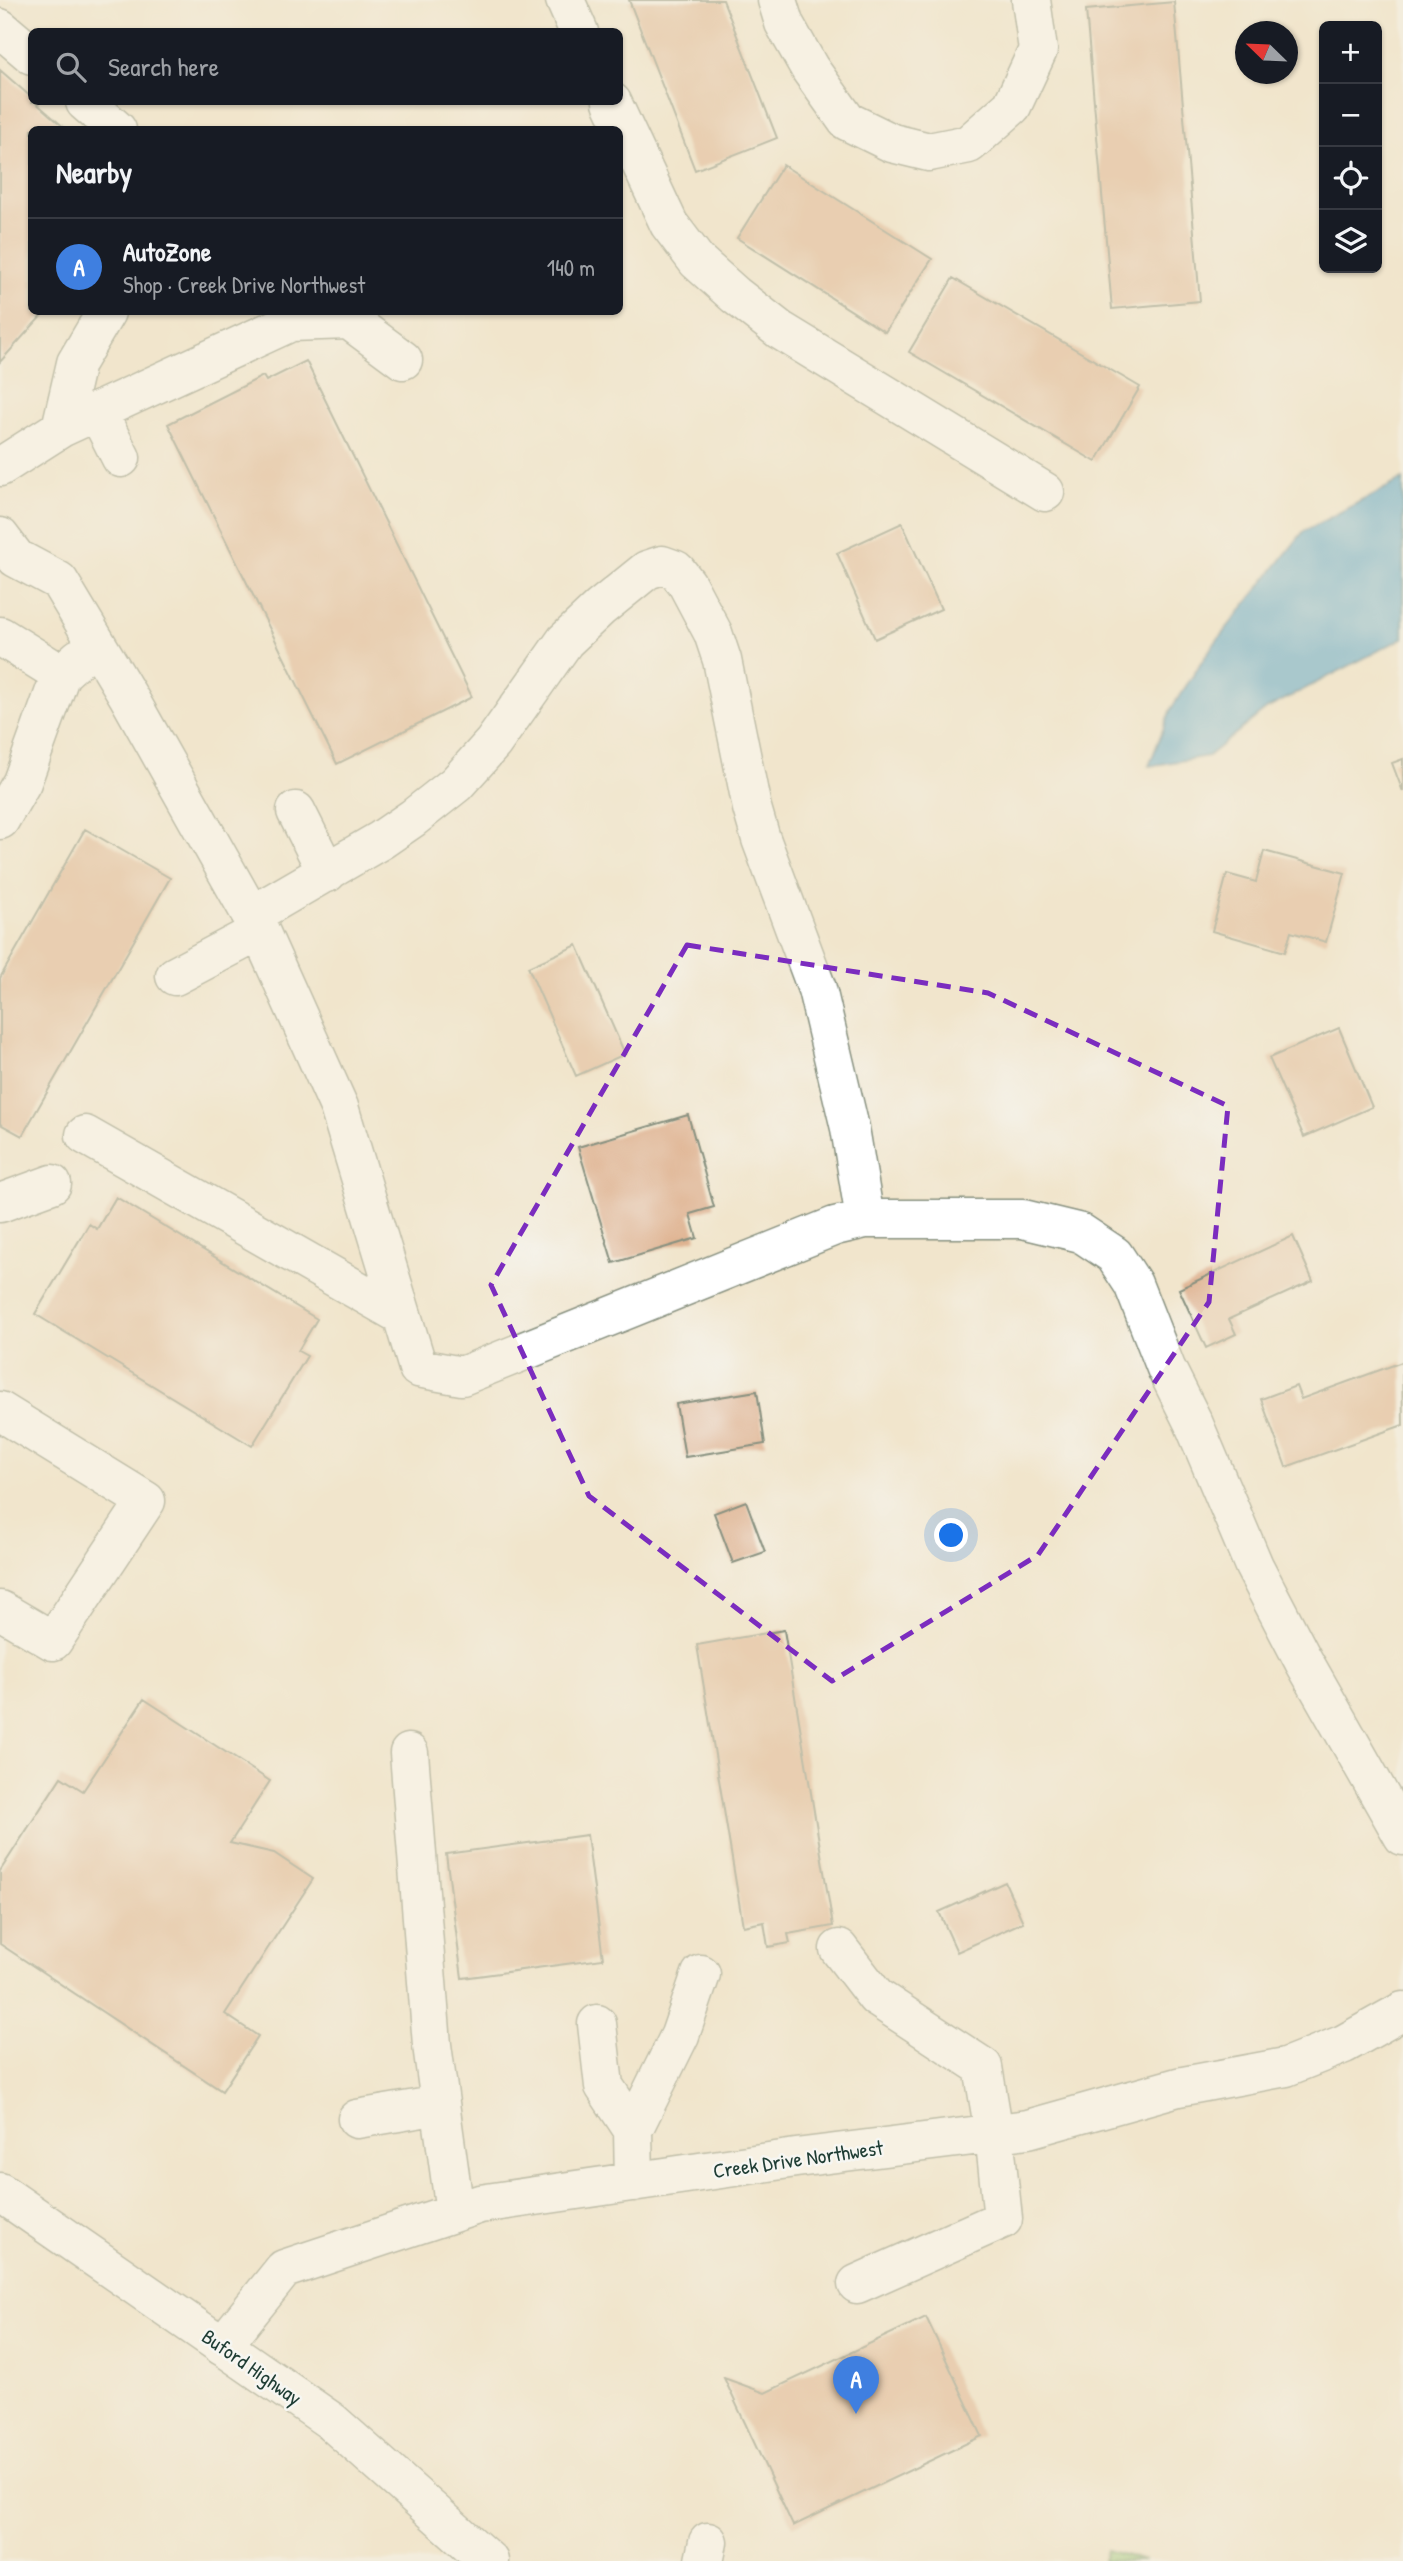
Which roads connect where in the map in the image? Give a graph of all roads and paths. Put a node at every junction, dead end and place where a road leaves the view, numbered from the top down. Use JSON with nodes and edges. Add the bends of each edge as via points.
{"nodes":[{"id":1,"x":565,"y":0,"type":"edge"},
{"id":2,"x":777,"y":0,"type":"edge"},
{"id":3,"x":1031,"y":0,"type":"edge"},
{"id":4,"x":0,"y":28,"type":"edge"},
{"id":5,"x":577,"y":28,"type":"edge"},
{"id":6,"x":28,"y":52,"type":"edge"},
{"id":7,"x":88,"y":105,"type":"edge"},
{"id":8,"x":613,"y":105,"type":"edge"},
{"id":9,"x":112,"y":126,"type":"edge"},
{"id":10,"x":104,"y":315,"type":"edge"},
{"id":11,"x":402,"y":360,"type":"dead end"},
{"id":12,"x":97,"y":411,"type":"junction"},
{"id":13,"x":61,"y":428,"type":"junction"},
{"id":14,"x":121,"y":458,"type":"dead end"},
{"id":15,"x":0,"y":467,"type":"edge"},
{"id":16,"x":1045,"y":492,"type":"dead end"},
{"id":17,"x":0,"y":537,"type":"edge"},
{"id":18,"x":0,"y":636,"type":"edge"},
{"id":19,"x":96,"y":643,"type":"junction"},
{"id":20,"x":61,"y":674,"type":"junction"},
{"id":21,"x":296,"y":811,"type":"dead end"},
{"id":22,"x":0,"y":820,"type":"edge"},
{"id":23,"x":327,"y":873,"type":"junction"},
{"id":24,"x":256,"y":923,"type":"junction"},
{"id":25,"x":175,"y":976,"type":"dead end"},
{"id":26,"x":85,"y":1135,"type":"dead end"},
{"id":27,"x":52,"y":1184,"type":"dead end"},
{"id":28,"x":0,"y":1203,"type":"edge"},
{"id":29,"x":866,"y":1219,"type":"junction"},
{"id":30,"x":401,"y":1315,"type":"junction"},
{"id":31,"x":0,"y":1411,"type":"edge"},
{"id":32,"x":0,"y":1611,"type":"edge"},
{"id":33,"x":409,"y":1753,"type":"dead end"},
{"id":34,"x":1403,"y":1836,"type":"edge"},
{"id":35,"x":839,"y":1949,"type":"dead end"},
{"id":36,"x":701,"y":1974,"type":"dead end"},
{"id":37,"x":1403,"y":2011,"type":"edge"},
{"id":38,"x":597,"y":2024,"type":"dead end"},
{"id":39,"x":440,"y":2105,"type":"junction"},
{"id":40,"x":357,"y":2119,"type":"dead end"},
{"id":41,"x":633,"y":2130,"type":"junction"},
{"id":42,"x":994,"y":2133,"type":"junction"},
{"id":43,"x":634,"y":2182,"type":"junction"},
{"id":44,"x":0,"y":2192,"type":"edge"},
{"id":45,"x":455,"y":2212,"type":"junction"},
{"id":46,"x":857,"y":2284,"type":"dead end"},
{"id":47,"x":222,"y":2346,"type":"junction"},
{"id":48,"x":489,"y":2561,"type":"edge"}],
"edges":[{"from":1,"to":5,"type":"street"},
{"from":2,"to":3,"type":"street","via":[[784,23],[810,69],[847,121],[892,143],[929,152],[968,144],[1012,106],[1038,50]]},
{"from":4,"to":6,"type":"street"},
{"from":7,"to":9,"type":"street"},
{"from":8,"to":16,"type":"street","via":[[669,224],[697,261],[780,330]]},
{"from":10,"to":13,"type":"street","via":[[76,363]]},
{"from":11,"to":12,"type":"street","via":[[349,320],[291,322]]},
{"from":12,"to":13,"type":"street"},
{"from":12,"to":14,"type":"street"},
{"from":13,"to":15,"type":"street"},
{"from":17,"to":19,"type":"street","via":[[16,558],[59,582]]},
{"from":18,"to":20,"type":"street"},
{"from":19,"to":20,"type":"street"},
{"from":19,"to":24,"type":"street"},
{"from":20,"to":22,"type":"street","via":[[22,782]]},
{"from":21,"to":23,"type":"street"},
{"from":23,"to":24,"type":"street"},
{"from":23,"to":29,"type":"street","via":[[414,818],[456,783],[493,743],[565,641],[600,608],[647,570],[662,565],[676,569],[713,633],[722,660],[755,818],[817,989]]},
{"from":24,"to":25,"type":"street"},
{"from":24,"to":30,"type":"street","via":[[339,1107]]},
{"from":26,"to":30,"type":"street"},
{"from":27,"to":28,"type":"street"},
{"from":29,"to":30,"type":"street","via":[[835,1226],[462,1376],[418,1368]]},
{"from":29,"to":34,"type":"street","via":[[1023,1219],[1081,1233],[1114,1255],[1133,1284],[1254,1566]]},
{"from":31,"to":32,"type":"street","via":[[146,1501],[53,1641]]},
{"from":33,"to":39,"type":"street"},
{"from":35,"to":42,"type":"street","via":[[876,1997],[984,2067]]},
{"from":36,"to":41,"type":"street","via":[[680,2035]]},
{"from":37,"to":42,"type":"street","name":"Creek Drive Northwest","via":[[1345,2044],[1286,2067],[1178,2087],[1028,2129]]},
{"from":38,"to":41,"type":"street","via":[[604,2086]]},
{"from":39,"to":40,"type":"street"},
{"from":39,"to":45,"type":"street"},
{"from":41,"to":43,"type":"street"},
{"from":42,"to":43,"type":"street","name":"Creek Drive Northwest"},
{"from":42,"to":46,"type":"street","via":[[1003,2219]]},
{"from":43,"to":45,"type":"street","name":"Creek Drive Northwest","via":[[480,2204]]},
{"from":44,"to":47,"type":"street","name":"Buford Highway"},
{"from":45,"to":47,"type":"street","name":"Creek Drive Northwest","via":[[284,2269]]},
{"from":47,"to":48,"type":"street","name":"Buford Highway","via":[[331,2421]]}]}
